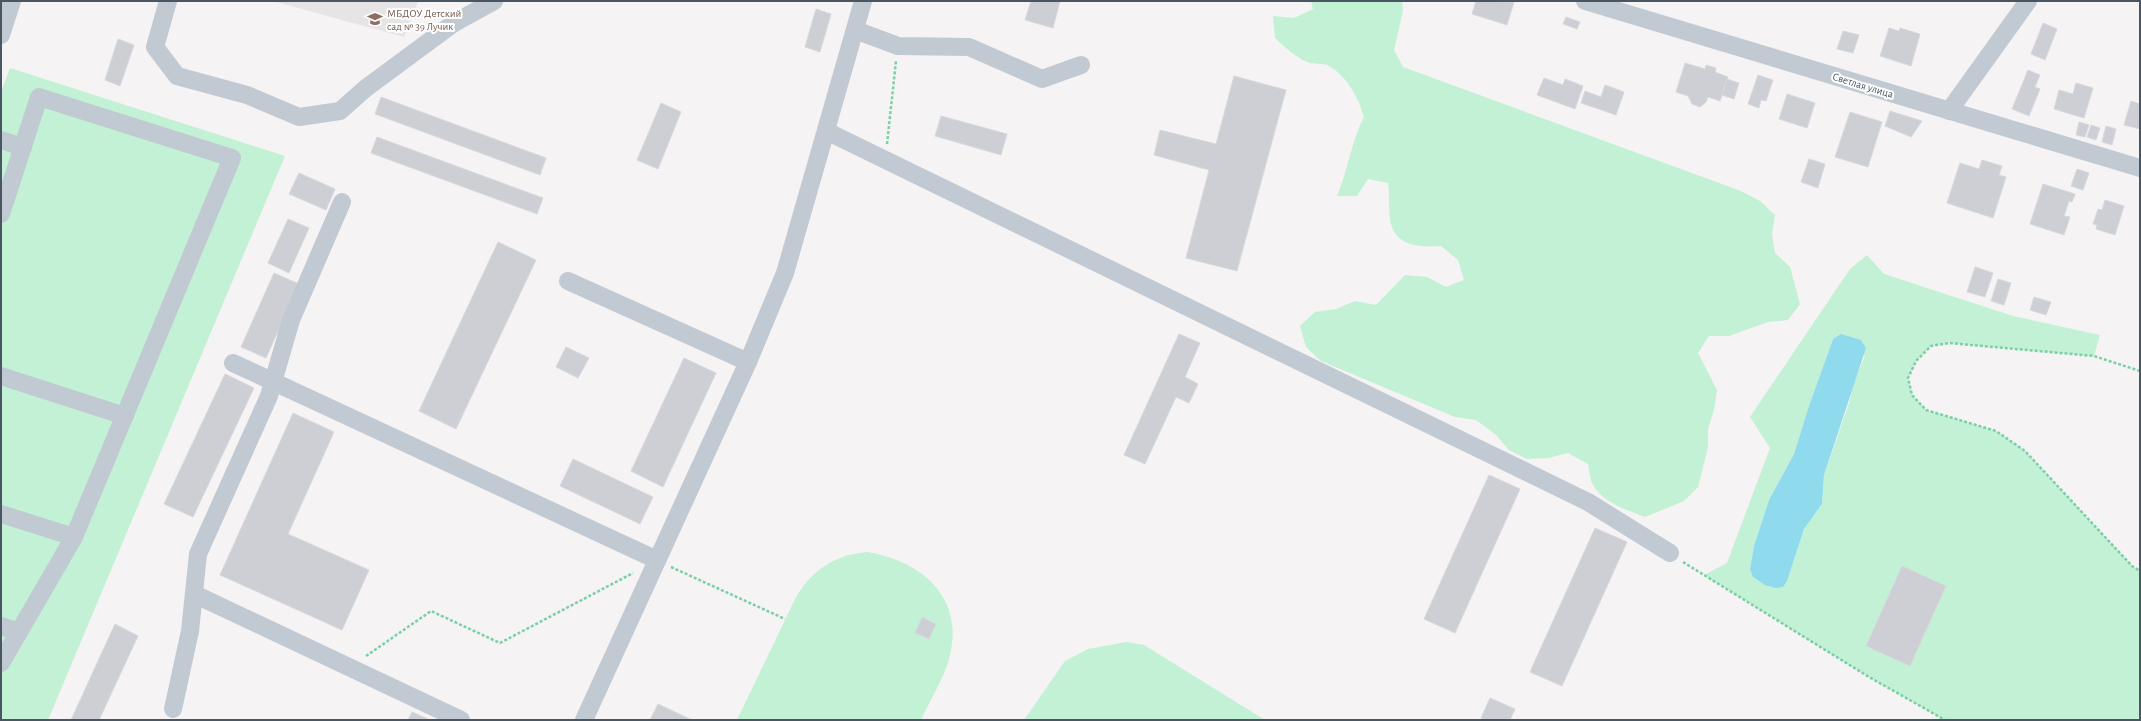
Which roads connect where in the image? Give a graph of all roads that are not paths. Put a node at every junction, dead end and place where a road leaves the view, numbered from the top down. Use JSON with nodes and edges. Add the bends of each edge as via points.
{"nodes":[{"id":1,"x":168,"y":1,"type":"edge"},
{"id":2,"x":494,"y":1,"type":"edge"},
{"id":3,"x":863,"y":1,"type":"edge"},
{"id":4,"x":1585,"y":1,"type":"edge"},
{"id":5,"x":2028,"y":1,"type":"edge"},
{"id":6,"x":9,"y":2,"type":"edge"},
{"id":7,"x":855,"y":30,"type":"junction"},
{"id":8,"x":1,"y":35,"type":"edge"},
{"id":9,"x":1081,"y":66,"type":"dead end"},
{"id":10,"x":1949,"y":111,"type":"junction"},
{"id":11,"x":826,"y":131,"type":"junction"},
{"id":12,"x":1,"y":140,"type":"edge"},
{"id":13,"x":23,"y":147,"type":"junction"},
{"id":14,"x":2140,"y":168,"type":"edge"},
{"id":15,"x":342,"y":202,"type":"dead end"},
{"id":16,"x":1,"y":214,"type":"edge"},
{"id":17,"x":568,"y":281,"type":"dead end"},
{"id":18,"x":748,"y":362,"type":"junction"},
{"id":19,"x":233,"y":363,"type":"dead end"},
{"id":20,"x":1,"y":376,"type":"edge"},
{"id":21,"x":273,"y":382,"type":"junction"},
{"id":22,"x":125,"y":416,"type":"junction"},
{"id":23,"x":1,"y":514,"type":"edge"},
{"id":24,"x":74,"y":537,"type":"junction"},
{"id":25,"x":1670,"y":553,"type":"road end"},
{"id":26,"x":657,"y":560,"type":"junction"},
{"id":27,"x":194,"y":594,"type":"junction"},
{"id":28,"x":1,"y":626,"type":"edge"},
{"id":29,"x":19,"y":632,"type":"junction"},
{"id":30,"x":1,"y":663,"type":"edge"},
{"id":31,"x":173,"y":709,"type":"dead end"},
{"id":32,"x":461,"y":720,"type":"edge"},
{"id":33,"x":584,"y":720,"type":"edge"}],
"edges":[{"from":1,"to":2,"type":"street","via":[[155,47],[177,76],[247,95],[299,117],[340,111],[366,88],[454,23]]},
{"from":3,"to":7,"type":"street"},
{"from":4,"to":10,"type":"street","name":"Светлая улица"},
{"from":5,"to":10,"type":"street"},
{"from":6,"to":8,"type":"street"},
{"from":7,"to":9,"type":"street","via":[[898,46],[969,47],[1042,79]]},
{"from":7,"to":11,"type":"street"},
{"from":10,"to":14,"type":"street","name":"Светлая улица"},
{"from":11,"to":18,"type":"street","via":[[785,273]]},
{"from":11,"to":25,"type":"street","via":[[1588,502]]},
{"from":12,"to":13,"type":"street"},
{"from":13,"to":16,"type":"street"},
{"from":13,"to":22,"type":"street","via":[[40,97],[232,158]]},
{"from":15,"to":21,"type":"street","via":[[291,320]]},
{"from":17,"to":18,"type":"street"},
{"from":18,"to":26,"type":"street"},
{"from":19,"to":21,"type":"street"},
{"from":20,"to":22,"type":"street"},
{"from":21,"to":26,"type":"street"},
{"from":21,"to":27,"type":"street","via":[[198,554]]},
{"from":22,"to":24,"type":"street"},
{"from":23,"to":24,"type":"street"},
{"from":24,"to":29,"type":"street"},
{"from":26,"to":33,"type":"street"},
{"from":27,"to":31,"type":"street","via":[[190,631]]},
{"from":27,"to":32,"type":"street"},
{"from":28,"to":29,"type":"street"},
{"from":29,"to":30,"type":"street"}]}
